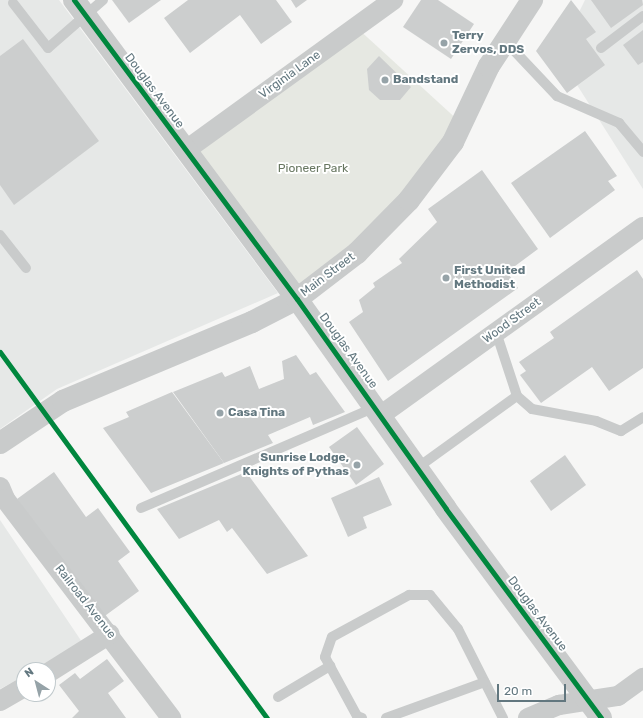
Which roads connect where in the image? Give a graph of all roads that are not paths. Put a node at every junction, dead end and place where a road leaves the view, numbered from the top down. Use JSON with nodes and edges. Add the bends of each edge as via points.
{"nodes":[{"id":1,"x":103,"y":0,"type":"edge"},
{"id":2,"x":393,"y":0,"type":"edge"},
{"id":3,"x":532,"y":0,"type":"edge"},
{"id":4,"x":13,"y":3,"type":"dead end"},
{"id":5,"x":79,"y":7,"type":"edge"},
{"id":6,"x":643,"y":16,"type":"edge"},
{"id":7,"x":505,"y":41,"type":"junction"},
{"id":8,"x":601,"y":48,"type":"dead end"},
{"id":9,"x":186,"y":150,"type":"junction"},
{"id":10,"x":643,"y":152,"type":"edge"},
{"id":11,"x":643,"y":227,"type":"edge"},
{"id":12,"x":0,"y":235,"type":"edge"},
{"id":13,"x":26,"y":268,"type":"dead end"},
{"id":14,"x":297,"y":299,"type":"junction"},
{"id":15,"x":496,"y":332,"type":"junction"},
{"id":16,"x":517,"y":396,"type":"junction"},
{"id":17,"x":379,"y":411,"type":"junction"},
{"id":18,"x":643,"y":417,"type":"edge"},
{"id":19,"x":0,"y":443,"type":"edge"},
{"id":20,"x":417,"y":468,"type":"junction"},
{"id":21,"x":0,"y":487,"type":"edge"},
{"id":22,"x":141,"y":508,"type":"dead end"},
{"id":23,"x":110,"y":634,"type":"junction"},
{"id":24,"x":330,"y":666,"type":"junction"},
{"id":25,"x":56,"y":668,"type":"edge"},
{"id":26,"x":643,"y":678,"type":"edge"},
{"id":27,"x":485,"y":682,"type":"junction"},
{"id":28,"x":16,"y":692,"type":"edge"},
{"id":29,"x":278,"y":697,"type":"dead end"},
{"id":30,"x":588,"y":700,"type":"junction"},
{"id":31,"x":0,"y":701,"type":"edge"},
{"id":32,"x":0,"y":706,"type":"edge"},
{"id":33,"x":6,"y":718,"type":"edge"},
{"id":34,"x":171,"y":718,"type":"edge"},
{"id":35,"x":362,"y":718,"type":"edge"},
{"id":36,"x":386,"y":718,"type":"edge"},
{"id":37,"x":503,"y":718,"type":"edge"},
{"id":38,"x":528,"y":718,"type":"edge"},
{"id":39,"x":601,"y":718,"type":"edge"}],
"edges":[{"from":1,"to":5,"type":"lane"},
{"from":2,"to":9,"type":"street","name":"Virginia Lane"},
{"from":3,"to":7,"type":"street","name":"Main Street"},
{"from":4,"to":5,"type":"lane","via":[[48,48],[73,28]]},
{"from":5,"to":9,"type":"street","name":"Douglas Avenue"},
{"from":6,"to":8,"type":"lane"},
{"from":7,"to":10,"type":"lane","via":[[557,96],[619,123]]},
{"from":7,"to":14,"type":"street","name":"Main Street","via":[[489,66],[453,142],[409,200],[357,253]]},
{"from":9,"to":14,"type":"street","name":"Douglas Avenue"},
{"from":11,"to":15,"type":"street","name":"Wood Street"},
{"from":12,"to":13,"type":"lane"},
{"from":14,"to":17,"type":"street","name":"Douglas Avenue"},
{"from":14,"to":19,"type":"street","name":"Main Street","via":[[252,322],[63,401]]},
{"from":15,"to":16,"type":"lane"},
{"from":15,"to":17,"type":"street","name":"Wood Street"},
{"from":16,"to":18,"type":"lane","via":[[532,409],[596,421],[621,431]]},
{"from":16,"to":20,"type":"lane"},
{"from":17,"to":20,"type":"street","name":"Douglas Avenue"},
{"from":17,"to":22,"type":"lane"},
{"from":20,"to":30,"type":"street","name":"Douglas Avenue"},
{"from":21,"to":23,"type":"street","name":"Railroad Avenue","via":[[5,499]]},
{"from":23,"to":25,"type":"street"},
{"from":23,"to":34,"type":"street","name":"Railroad Avenue"},
{"from":24,"to":27,"type":"lane","via":[[325,657],[332,637],[409,595],[430,595],[458,629]]},
{"from":24,"to":29,"type":"lane"},
{"from":24,"to":35,"type":"lane","via":[[357,716]]},
{"from":26,"to":30,"type":"street","via":[[618,696]]},
{"from":27,"to":36,"type":"lane"},
{"from":27,"to":37,"type":"lane"},
{"from":28,"to":31,"type":"street"},
{"from":30,"to":38,"type":"street","via":[[558,705]]},
{"from":30,"to":39,"type":"street","name":"Douglas Avenue"},
{"from":32,"to":33,"type":"street"}]}
